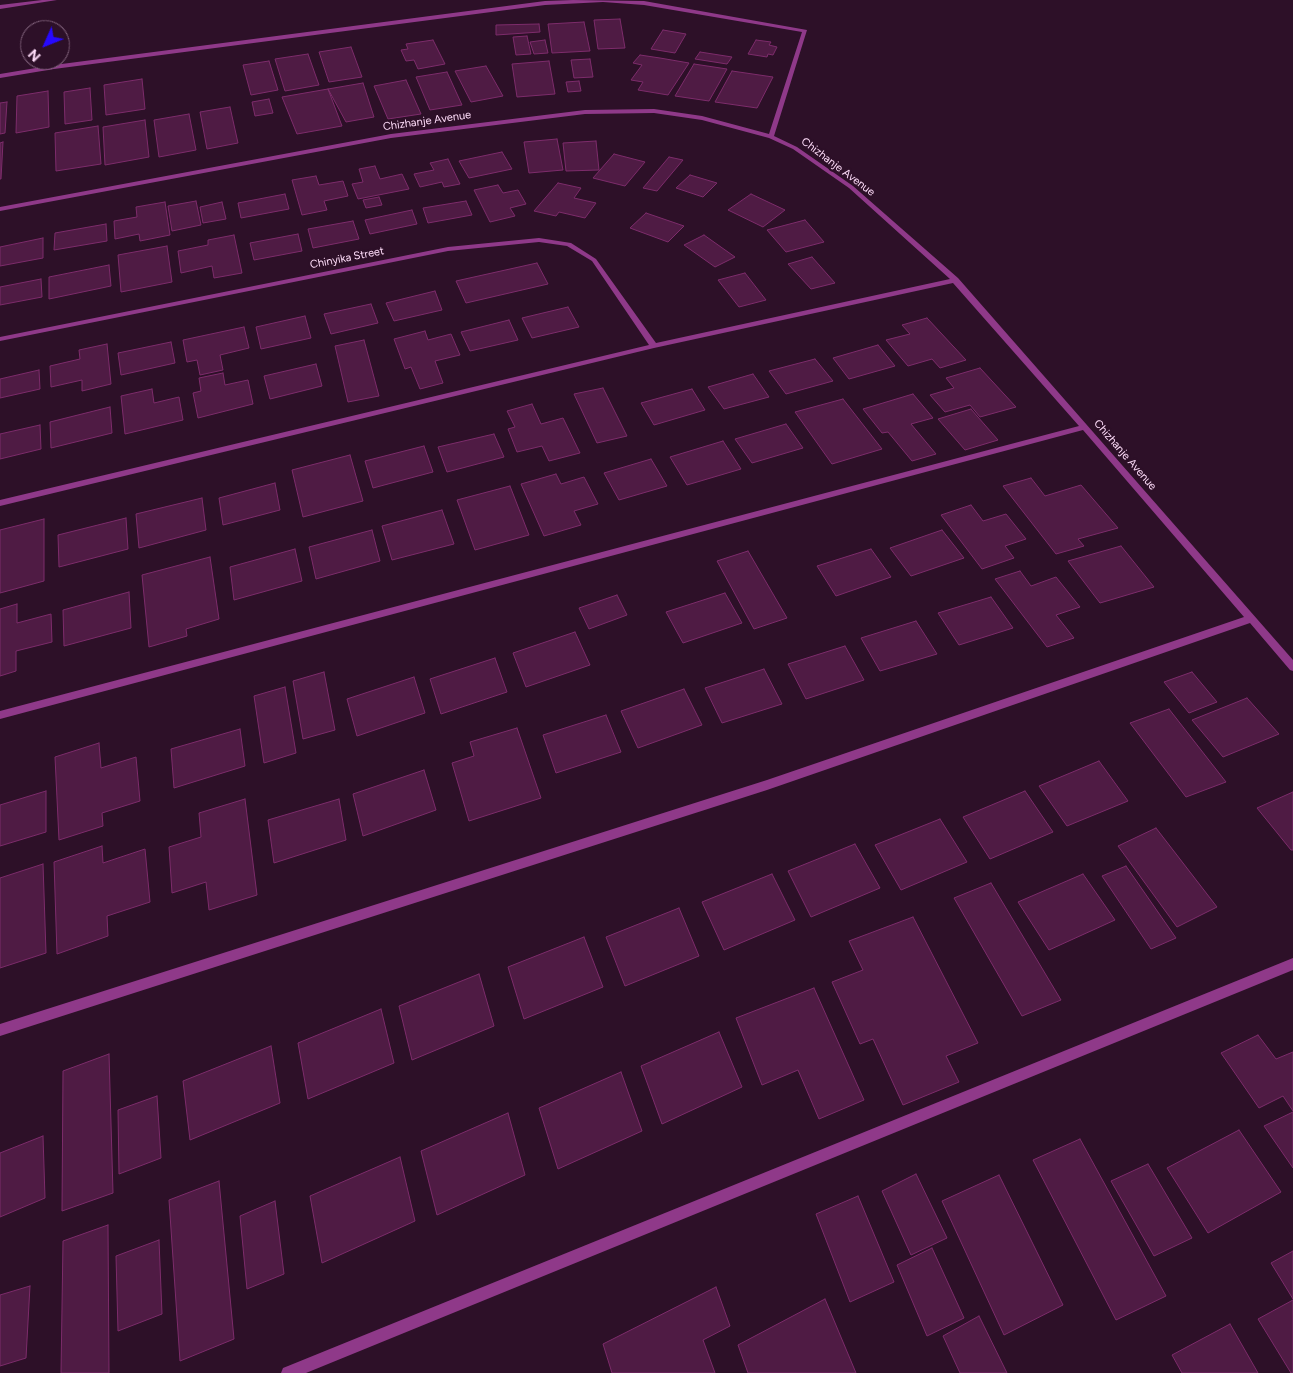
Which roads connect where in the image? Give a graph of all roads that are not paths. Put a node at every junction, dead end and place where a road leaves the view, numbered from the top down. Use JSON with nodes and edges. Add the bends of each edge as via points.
{"nodes":[{"id":1,"x":54,"y":0,"type":"edge"},
{"id":2,"x":0,"y":7,"type":"edge"},
{"id":3,"x":0,"y":76,"type":"edge"},
{"id":4,"x":771,"y":137,"type":"junction"},
{"id":5,"x":0,"y":209,"type":"edge"},
{"id":6,"x":955,"y":280,"type":"junction"},
{"id":7,"x":0,"y":339,"type":"edge"},
{"id":8,"x":654,"y":346,"type":"junction"},
{"id":9,"x":1085,"y":428,"type":"junction"},
{"id":10,"x":0,"y":503,"type":"edge"},
{"id":11,"x":1251,"y":619,"type":"junction"},
{"id":12,"x":1293,"y":667,"type":"edge"},
{"id":13,"x":0,"y":715,"type":"edge"},
{"id":14,"x":1293,"y":964,"type":"edge"},
{"id":15,"x":0,"y":1030,"type":"edge"},
{"id":16,"x":288,"y":1373,"type":"edge"}],
"edges":[{"from":1,"to":2,"type":"street"},
{"from":3,"to":4,"type":"street","via":[[545,3],[603,0],[644,3],[805,31]]},
{"from":4,"to":5,"type":"street","name":"Chizhanje Avenue","via":[[702,118],[663,113],[585,112],[391,136]]},
{"from":4,"to":6,"type":"street","name":"Chizhanje Avenue","via":[[794,148],[851,188]]},
{"from":6,"to":8,"type":"street"},
{"from":6,"to":9,"type":"street","name":"Chizhanje Avenue"},
{"from":7,"to":8,"type":"street","name":"Chinyika Street","via":[[448,249],[539,240],[569,244],[594,260]]},
{"from":8,"to":10,"type":"street"},
{"from":9,"to":11,"type":"street","name":"Chizhanje Avenue"},
{"from":9,"to":13,"type":"street"},
{"from":11,"to":12,"type":"street","name":"Chizhanje Avenue"},
{"from":11,"to":15,"type":"street","via":[[767,785]]},
{"from":14,"to":16,"type":"street"}]}
